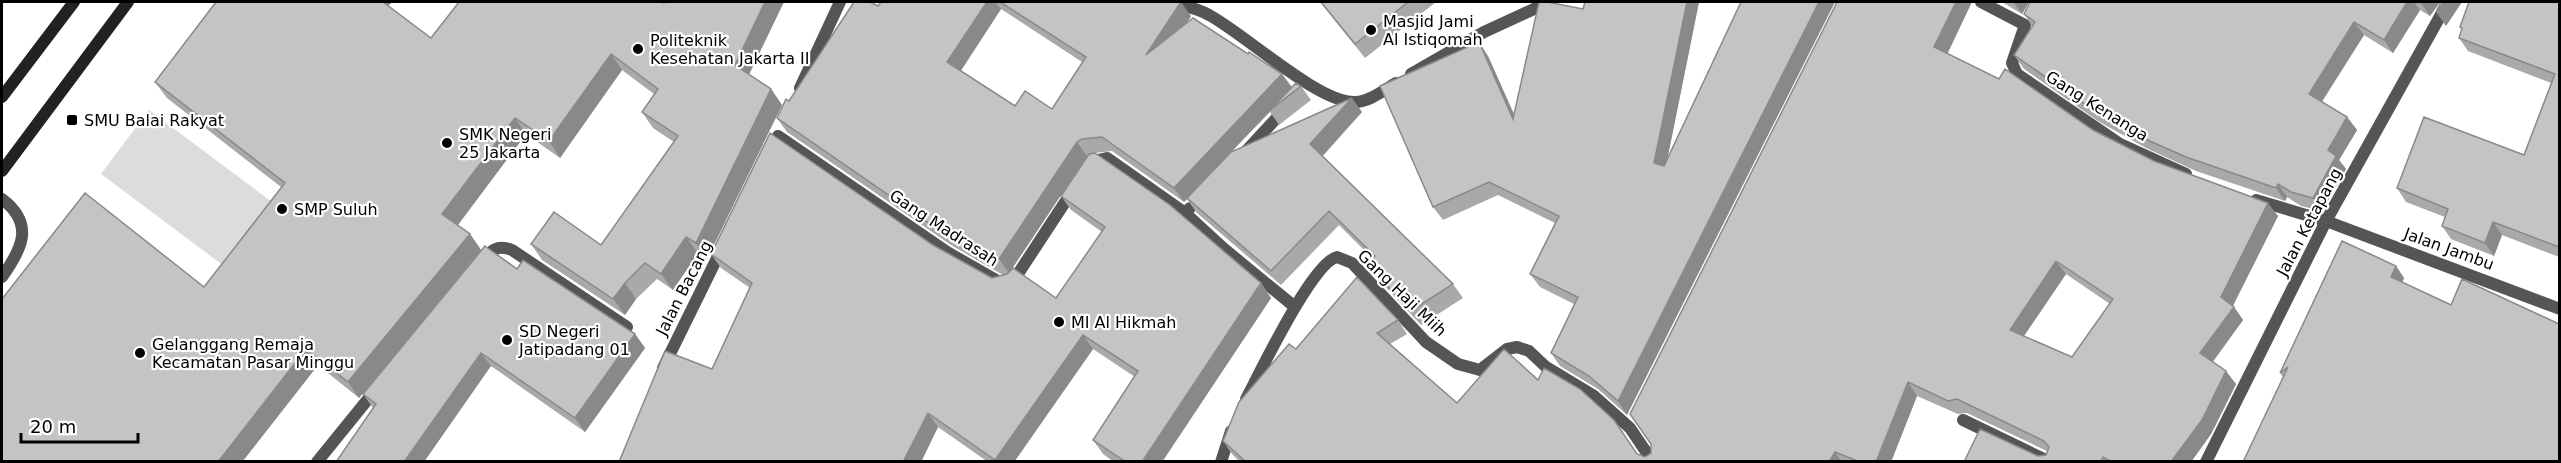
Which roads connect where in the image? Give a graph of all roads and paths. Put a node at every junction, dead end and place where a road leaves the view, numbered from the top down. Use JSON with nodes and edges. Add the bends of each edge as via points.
{"nodes":[{"id":1,"x":74,"y":2,"type":"edge"},
{"id":2,"x":128,"y":2,"type":"edge"},
{"id":3,"x":840,"y":2,"type":"edge"},
{"id":4,"x":1151,"y":2,"type":"edge"},
{"id":5,"x":1549,"y":2,"type":"edge"},
{"id":6,"x":1981,"y":2,"type":"edge"},
{"id":7,"x":2448,"y":2,"type":"edge"},
{"id":8,"x":2033,"y":9,"type":"edge"},
{"id":9,"x":2025,"y":25,"type":"junction"},
{"id":10,"x":1300,"y":92,"type":"junction"},
{"id":11,"x":2,"y":97,"type":"edge"},
{"id":12,"x":792,"y":105,"type":"edge"},
{"id":13,"x":778,"y":136,"type":"edge"},
{"id":14,"x":1238,"y":159,"type":"edge"},
{"id":15,"x":2,"y":171,"type":"edge"},
{"id":16,"x":2201,"y":179,"type":"edge"},
{"id":17,"x":2244,"y":195,"type":"edge"},
{"id":18,"x":1200,"y":198,"type":"edge"},
{"id":19,"x":2,"y":199,"type":"edge"},
{"id":20,"x":1185,"y":213,"type":"junction"},
{"id":21,"x":2326,"y":222,"type":"junction"},
{"id":22,"x":731,"y":230,"type":"edge"},
{"id":23,"x":473,"y":273,"type":"edge"},
{"id":24,"x":2,"y":277,"type":"edge"},
{"id":25,"x":1295,"y":307,"type":"junction"},
{"id":26,"x":2559,"y":309,"type":"edge"},
{"id":27,"x":627,"y":327,"type":"edge"},
{"id":28,"x":659,"y":377,"type":"edge"},
{"id":29,"x":383,"y":380,"type":"edge"},
{"id":30,"x":1964,"y":420,"type":"edge"},
{"id":31,"x":317,"y":462,"type":"edge"},
{"id":32,"x":1221,"y":462,"type":"edge"},
{"id":33,"x":1653,"y":462,"type":"edge"},
{"id":34,"x":2050,"y":462,"type":"edge"},
{"id":35,"x":2206,"y":462,"type":"edge"}],
"edges":[{"from":1,"to":11,"type":"main road"},
{"from":2,"to":15,"type":"main road"},
{"from":3,"to":12,"type":"street"},
{"from":4,"to":10,"type":"street","via":[[1208,14]]},
{"from":5,"to":10,"type":"street","via":[[1484,32],[1366,100],[1353,103]]},
{"from":6,"to":9,"type":"street"},
{"from":7,"to":21,"type":"street","name":"Jalan Ketapang"},
{"from":8,"to":9,"type":"street","name":"Gang Kenanga"},
{"from":9,"to":16,"type":"street","name":"Gang Kenanga","via":[[2012,63],[2017,74],[2120,144]]},
{"from":10,"to":14,"type":"street"},
{"from":13,"to":20,"type":"street","name":"Gang Madrasah","via":[[947,252],[1003,284],[1014,280],[1094,161],[1107,158]]},
{"from":17,"to":21,"type":"street"},
{"from":18,"to":20,"type":"street"},
{"from":19,"to":24,"type":"street","via":[[22,223],[20,252]]},
{"from":20,"to":25,"type":"street"},
{"from":21,"to":26,"type":"street","name":"Jalan Jambu"},
{"from":21,"to":35,"type":"street","name":"Jalan Ketapang"},
{"from":22,"to":28,"type":"street","name":"Jalan Bacang"},
{"from":23,"to":27,"type":"street","via":[[494,248],[505,247]]},
{"from":25,"to":32,"type":"street","via":[[1238,416]]},
{"from":25,"to":33,"type":"street","name":"Gang Haji Miih","via":[[1325,265],[1337,257],[1352,263],[1413,330],[1458,364],[1480,370],[1507,349],[1521,348],[1536,355],[1546,367],[1633,423]]},
{"from":29,"to":31,"type":"street"},
{"from":30,"to":34,"type":"street"}]}
